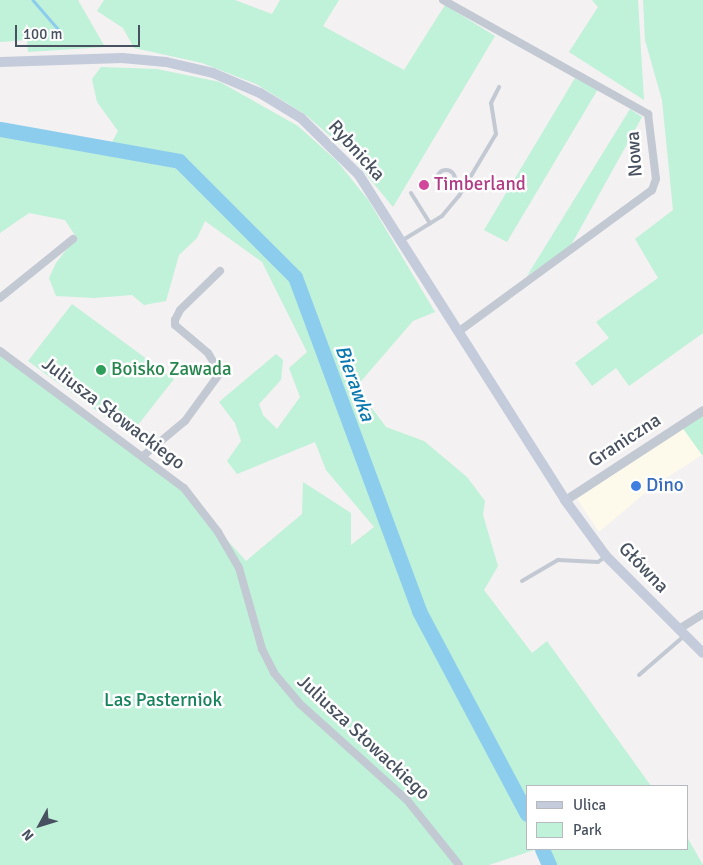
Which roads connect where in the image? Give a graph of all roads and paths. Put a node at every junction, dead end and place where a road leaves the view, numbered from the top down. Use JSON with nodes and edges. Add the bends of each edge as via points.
{"nodes":[{"id":1,"x":443,"y":0,"type":"edge"},
{"id":2,"x":0,"y":62,"type":"edge"},
{"id":3,"x":499,"y":87,"type":"dead end"},
{"id":4,"x":454,"y":184,"type":"junction"},
{"id":5,"x":463,"y":189,"type":"junction"},
{"id":6,"x":411,"y":193,"type":"dead end"},
{"id":7,"x":430,"y":224,"type":"junction"},
{"id":8,"x":73,"y":239,"type":"dead end"},
{"id":9,"x":404,"y":240,"type":"junction"},
{"id":10,"x":220,"y":271,"type":"dead end"},
{"id":11,"x":0,"y":298,"type":"edge"},
{"id":12,"x":460,"y":330,"type":"junction"},
{"id":13,"x":0,"y":351,"type":"edge"},
{"id":14,"x":703,"y":410,"type":"edge"},
{"id":15,"x":143,"y":456,"type":"junction"},
{"id":16,"x":565,"y":500,"type":"junction"},
{"id":17,"x":606,"y":556,"type":"junction"},
{"id":18,"x":522,"y":580,"type":"dead end"},
{"id":19,"x":703,"y":614,"type":"edge"},
{"id":20,"x":682,"y":632,"type":"junction"},
{"id":21,"x":702,"y":649,"type":"edge"},
{"id":22,"x":639,"y":675,"type":"dead end"},
{"id":23,"x":459,"y":865,"type":"edge"}],
"edges":[{"from":1,"to":12,"type":"street","name":"Nowa","via":[[648,114],[656,179],[652,190]]},
{"from":2,"to":9,"type":"main road","name":"Rybnicka","via":[[141,59],[213,73],[260,93],[300,118],[338,150],[360,175]]},
{"from":3,"to":5,"type":"lane","via":[[491,102],[496,134]]},
{"from":4,"to":4,"type":"lane","via":[[441,187],[438,174],[446,170],[452,172]]},
{"from":4,"to":5,"type":"lane"},
{"from":5,"to":7,"type":"lane","via":[[448,211]]},
{"from":6,"to":7,"type":"lane"},
{"from":7,"to":9,"type":"lane"},
{"from":8,"to":11,"type":"street"},
{"from":9,"to":12,"type":"main road","name":"Rybnicka"},
{"from":10,"to":15,"type":"street","via":[[180,310],[175,326],[208,353],[220,373],[185,421]]},
{"from":12,"to":16,"type":"main road","name":"Rybnicka"},
{"from":13,"to":15,"type":"street","name":"Juliusza Słowackiego"},
{"from":14,"to":16,"type":"street","name":"Graniczna"},
{"from":15,"to":23,"type":"street","name":"Juliusza Słowackiego","via":[[184,488],[232,553],[245,584],[262,649],[284,686],[407,800]]},
{"from":16,"to":17,"type":"main road","name":"Główna"},
{"from":17,"to":18,"type":"lane","via":[[598,562],[558,560]]},
{"from":17,"to":20,"type":"main road","name":"Główna"},
{"from":19,"to":20,"type":"street"},
{"from":20,"to":21,"type":"main road","name":"Główna"},
{"from":20,"to":22,"type":"lane"}]}
